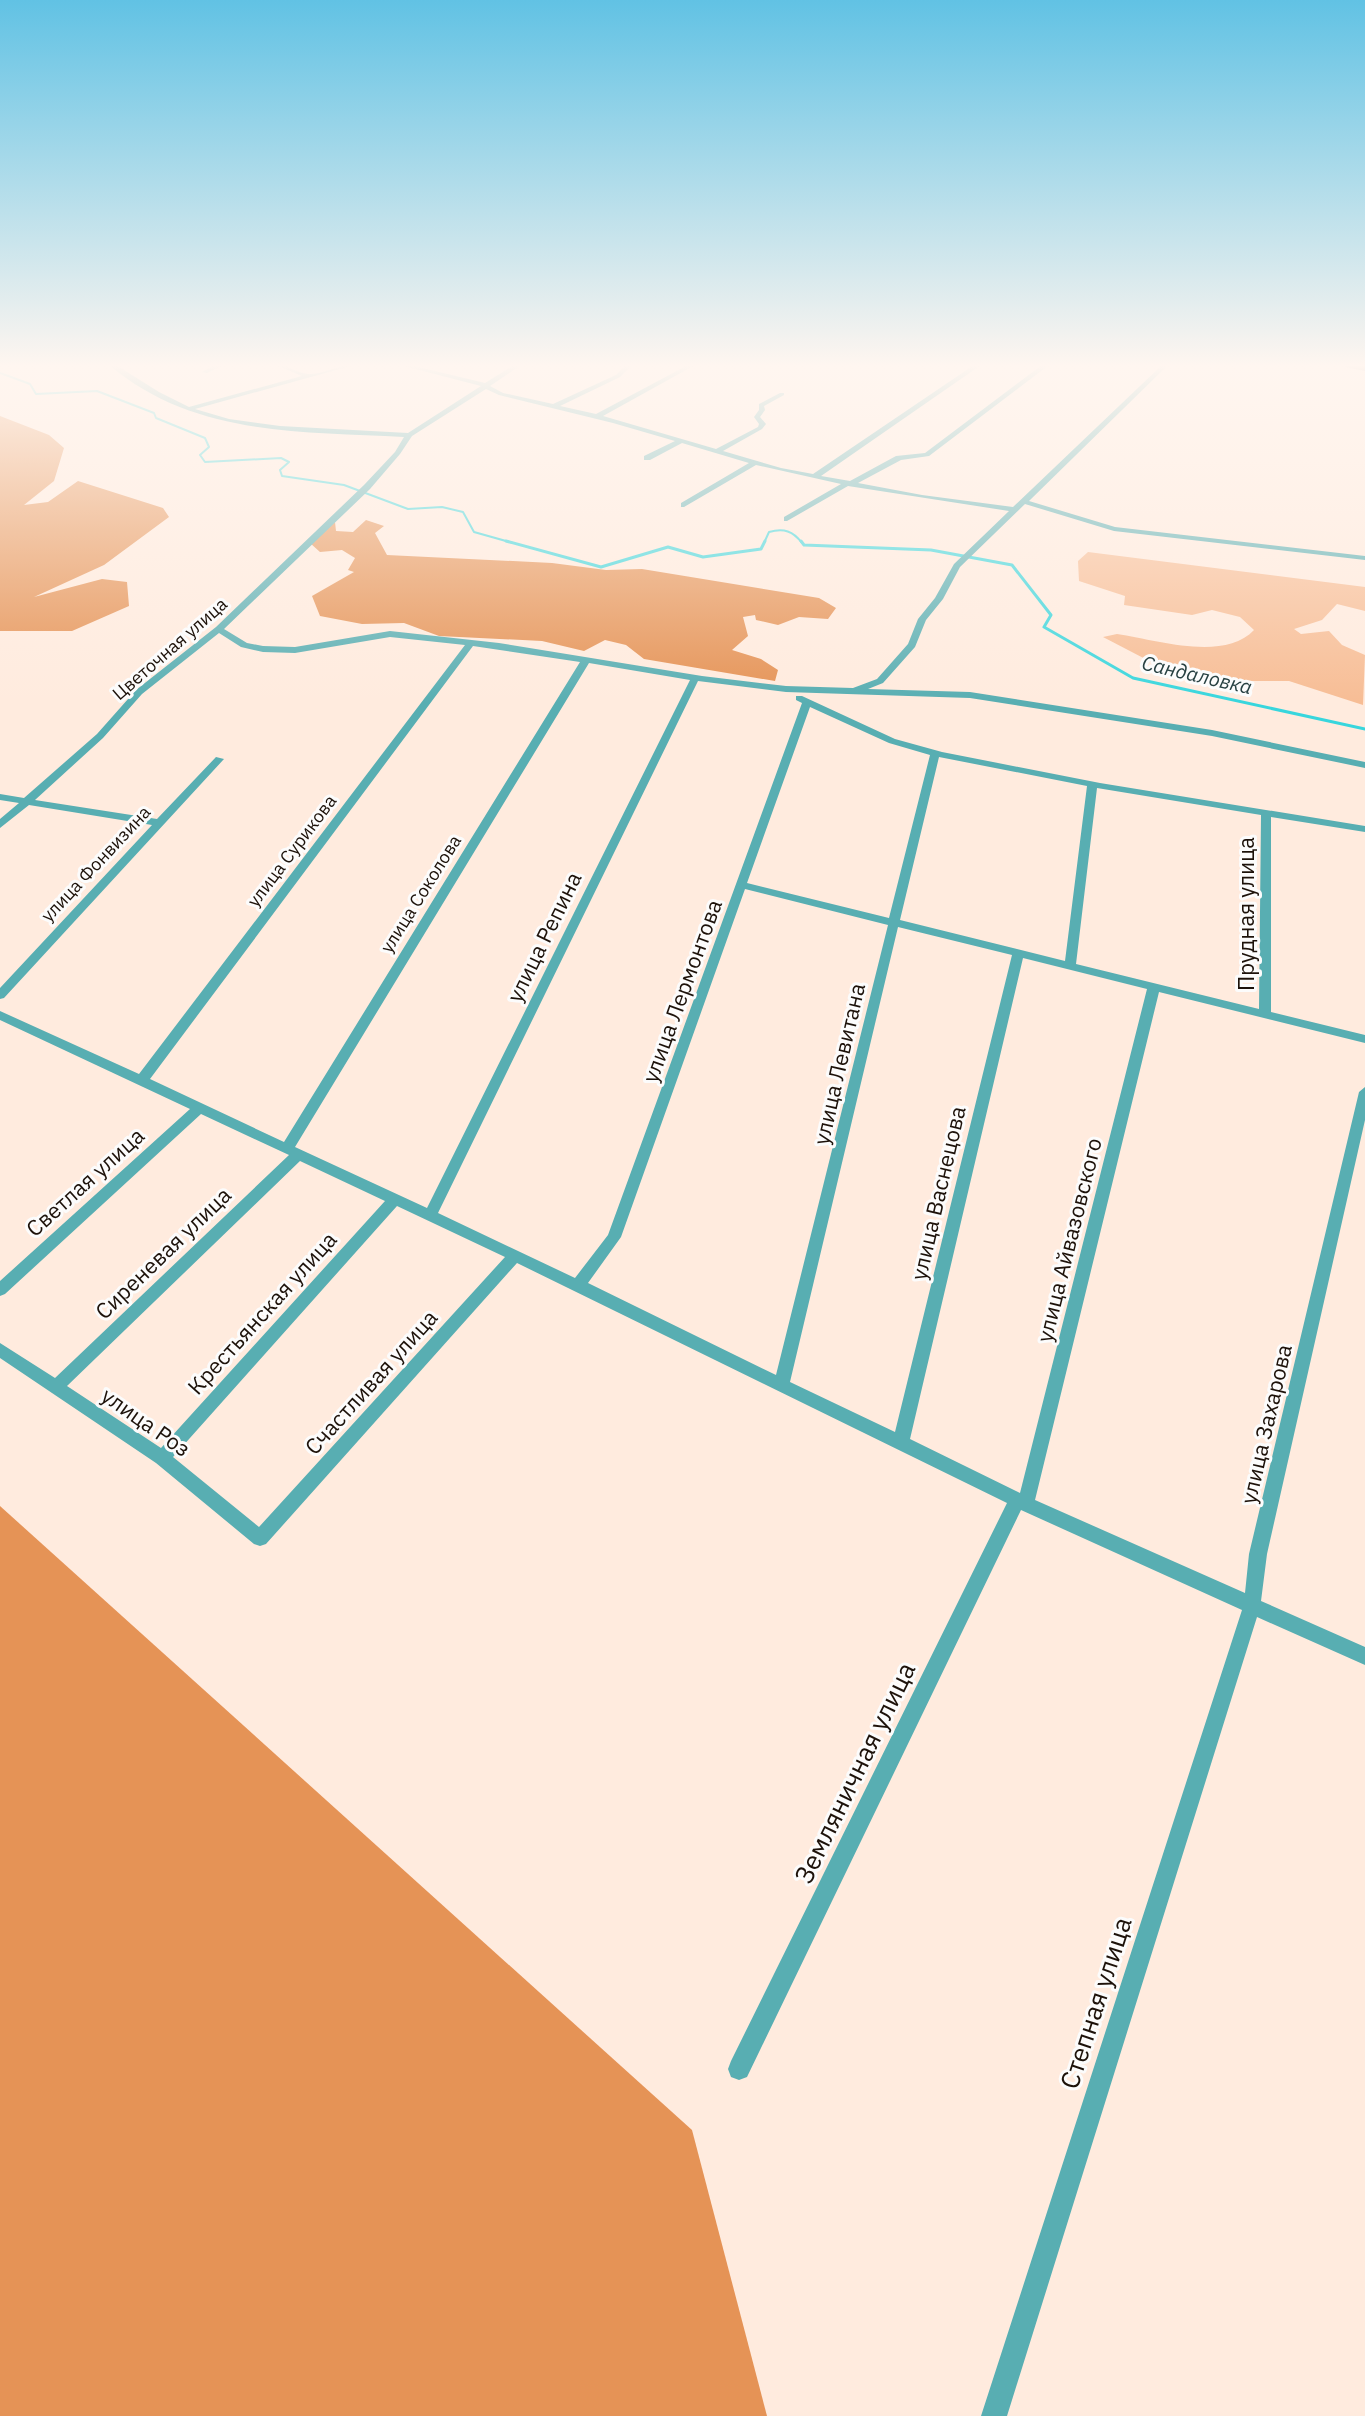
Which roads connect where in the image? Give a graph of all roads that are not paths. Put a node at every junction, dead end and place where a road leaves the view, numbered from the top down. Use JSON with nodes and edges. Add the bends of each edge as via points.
{"nodes":[{"id":1,"x":375,"y":478,"type":"edge"},
{"id":2,"x":729,"y":478,"type":"edge"},
{"id":3,"x":818,"y":478,"type":"edge"},
{"id":4,"x":860,"y":478,"type":"edge"},
{"id":5,"x":1046,"y":478,"type":"edge"},
{"id":6,"x":849,"y":483,"type":"junction"},
{"id":7,"x":1022,"y":501,"type":"junction"},
{"id":8,"x":684,"y":505,"type":"dead end"},
{"id":9,"x":1015,"y":510,"type":"junction"},
{"id":10,"x":787,"y":519,"type":"dead end"},
{"id":11,"x":1365,"y":558,"type":"edge"},
{"id":12,"x":219,"y":629,"type":"junction"},
{"id":13,"x":471,"y":643,"type":"junction"},
{"id":14,"x":586,"y":660,"type":"junction"},
{"id":15,"x":695,"y":678,"type":"junction"},
{"id":16,"x":786,"y":689,"type":"junction"},
{"id":17,"x":849,"y":692,"type":"junction"},
{"id":18,"x":807,"y":702,"type":"junction"},
{"id":19,"x":935,"y":753,"type":"junction"},
{"id":20,"x":219,"y":759,"type":"dead end"},
{"id":21,"x":1365,"y":765,"type":"edge"},
{"id":22,"x":1092,"y":785,"type":"junction"},
{"id":23,"x":0,"y":797,"type":"edge"},
{"id":24,"x":27,"y":801,"type":"junction"},
{"id":25,"x":1266,"y":815,"type":"junction"},
{"id":26,"x":160,"y":823,"type":"junction"},
{"id":27,"x":0,"y":825,"type":"edge"},
{"id":28,"x":1365,"y":829,"type":"edge"},
{"id":29,"x":742,"y":885,"type":"junction"},
{"id":30,"x":893,"y":923,"type":"junction"},
{"id":31,"x":1018,"y":953,"type":"junction"},
{"id":32,"x":1070,"y":966,"type":"junction"},
{"id":33,"x":1154,"y":987,"type":"junction"},
{"id":34,"x":0,"y":995,"type":"edge"},
{"id":35,"x":1265,"y":1014,"type":"junction"},
{"id":36,"x":0,"y":1015,"type":"edge"},
{"id":37,"x":1365,"y":1039,"type":"edge"},
{"id":38,"x":142,"y":1080,"type":"junction"},
{"id":39,"x":1365,"y":1092,"type":"edge"},
{"id":40,"x":200,"y":1107,"type":"junction"},
{"id":41,"x":294,"y":1150,"type":"junction"},
{"id":42,"x":396,"y":1198,"type":"junction"},
{"id":43,"x":430,"y":1215,"type":"junction"},
{"id":44,"x":515,"y":1255,"type":"junction"},
{"id":45,"x":578,"y":1285,"type":"junction"},
{"id":46,"x":0,"y":1290,"type":"edge"},
{"id":47,"x":0,"y":1350,"type":"edge"},
{"id":48,"x":782,"y":1384,"type":"junction"},
{"id":49,"x":57,"y":1386,"type":"junction"},
{"id":50,"x":901,"y":1442,"type":"junction"},
{"id":51,"x":162,"y":1458,"type":"junction"},
{"id":52,"x":1021,"y":1502,"type":"junction"},
{"id":53,"x":260,"y":1538,"type":"joint"},
{"id":54,"x":1252,"y":1606,"type":"junction"},
{"id":55,"x":1365,"y":1656,"type":"edge"},
{"id":56,"x":739,"y":2069,"type":"dead end"},
{"id":57,"x":994,"y":2416,"type":"edge"}],
"edges":[{"from":1,"to":12,"type":"street","name":"Цветочная улица"},
{"from":2,"to":8,"type":"street"},
{"from":3,"to":6,"type":"street"},
{"from":4,"to":6,"type":"street"},
{"from":5,"to":7,"type":"street"},
{"from":6,"to":9,"type":"street"},
{"from":6,"to":10,"type":"street"},
{"from":7,"to":9,"type":"street"},
{"from":7,"to":11,"type":"street","via":[[1114,529]]},
{"from":9,"to":17,"type":"street","via":[[957,566],[904,654],[880,681]]},
{"from":12,"to":13,"type":"street","via":[[244,645],[263,649],[295,650],[390,634]]},
{"from":12,"to":24,"type":"street","name":"Цветочная улица","via":[[139,692],[100,736]]},
{"from":13,"to":14,"type":"street"},
{"from":13,"to":38,"type":"street","name":"улица Сурикова"},
{"from":14,"to":15,"type":"street"},
{"from":14,"to":41,"type":"street","name":"улица Соколова"},
{"from":15,"to":16,"type":"street"},
{"from":15,"to":43,"type":"street","name":"улица Репина"},
{"from":16,"to":17,"type":"street"},
{"from":16,"to":18,"type":"street"},
{"from":17,"to":21,"type":"street","via":[[970,695],[1212,733]]},
{"from":18,"to":19,"type":"street","via":[[892,741]]},
{"from":18,"to":29,"type":"street","name":"улица Лермонтова"},
{"from":19,"to":22,"type":"street"},
{"from":19,"to":30,"type":"street","name":"улица Левитана"},
{"from":20,"to":26,"type":"street","name":"улица Фонвизина"},
{"from":22,"to":25,"type":"street"},
{"from":22,"to":32,"type":"street"},
{"from":23,"to":24,"type":"street"},
{"from":24,"to":26,"type":"street"},
{"from":24,"to":27,"type":"street","name":"Цветочная улица"},
{"from":25,"to":28,"type":"street"},
{"from":25,"to":35,"type":"street","name":"Прудная улица"},
{"from":26,"to":34,"type":"street","name":"улица Фонвизина"},
{"from":29,"to":30,"type":"street"},
{"from":29,"to":45,"type":"street","name":"улица Лермонтова","via":[[614,1237]]},
{"from":30,"to":31,"type":"street"},
{"from":30,"to":48,"type":"street","name":"улица Левитана"},
{"from":31,"to":32,"type":"street"},
{"from":31,"to":50,"type":"street","name":"улица Васнецова"},
{"from":32,"to":33,"type":"street"},
{"from":33,"to":35,"type":"street"},
{"from":33,"to":52,"type":"street","name":"улица Айвазовского"},
{"from":35,"to":37,"type":"street"},
{"from":36,"to":38,"type":"street"},
{"from":38,"to":40,"type":"street"},
{"from":39,"to":54,"type":"street","name":"улица Захарова","via":[[1258,1554]]},
{"from":40,"to":41,"type":"street"},
{"from":40,"to":46,"type":"street","name":"Светлая улица"},
{"from":41,"to":42,"type":"street"},
{"from":41,"to":49,"type":"street","name":"Сиреневая улица"},
{"from":42,"to":43,"type":"street"},
{"from":42,"to":51,"type":"street","name":"Крестьянская улица"},
{"from":43,"to":44,"type":"street"},
{"from":44,"to":45,"type":"street"},
{"from":44,"to":53,"type":"street","name":"Счастливая улица"},
{"from":45,"to":48,"type":"street"},
{"from":47,"to":49,"type":"street","name":"улица Роз"},
{"from":48,"to":50,"type":"street"},
{"from":49,"to":51,"type":"street","name":"улица Роз"},
{"from":50,"to":52,"type":"street"},
{"from":51,"to":53,"type":"street","name":"улица Роз"},
{"from":52,"to":54,"type":"street"},
{"from":52,"to":56,"type":"street","name":"Земляничная улица"},
{"from":54,"to":55,"type":"street"},
{"from":54,"to":57,"type":"street","name":"Степная улица"}]}
